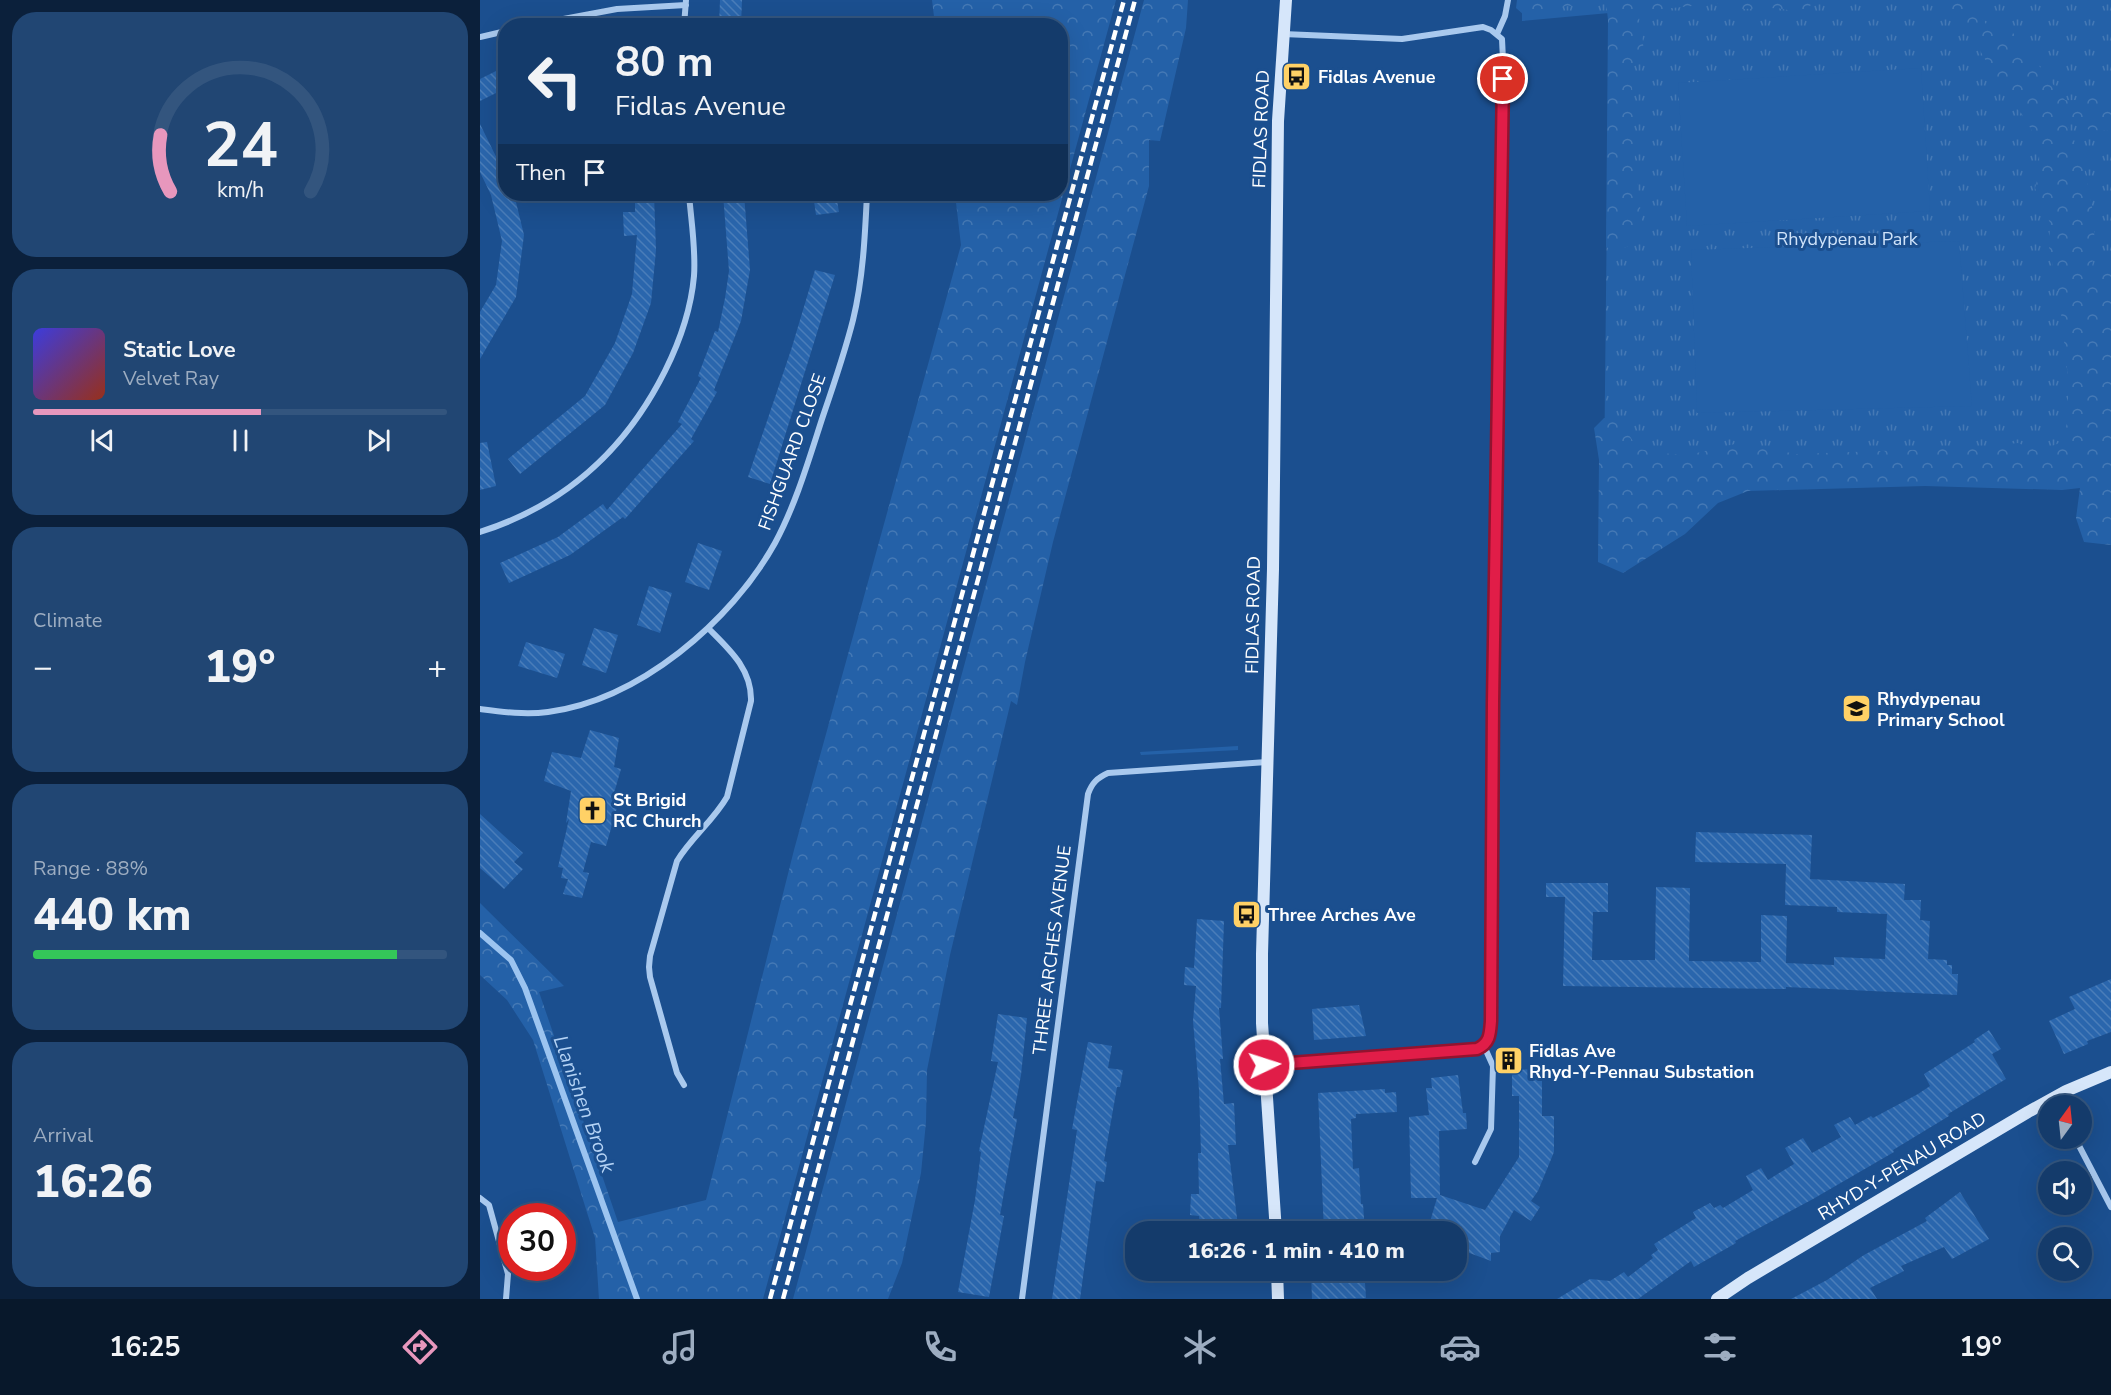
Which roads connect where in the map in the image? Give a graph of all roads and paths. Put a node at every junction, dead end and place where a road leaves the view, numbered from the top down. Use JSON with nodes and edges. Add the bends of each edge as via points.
{"nodes":[{"id":1,"x":1286,"y":0,"type":"edge"},
{"id":2,"x":1508,"y":0,"type":"edge"},
{"id":3,"x":686,"y":2,"type":"edge"},
{"id":4,"x":569,"y":18,"type":"edge"},
{"id":5,"x":685,"y":18,"type":"edge"},
{"id":6,"x":498,"y":32,"type":"edge"},
{"id":7,"x":1283,"y":34,"type":"junction"},
{"id":8,"x":1497,"y":34,"type":"junction"},
{"id":9,"x":480,"y":38,"type":"edge"},
{"id":10,"x":689,"y":201,"type":"edge"},
{"id":11,"x":866,"y":201,"type":"edge"},
{"id":12,"x":480,"y":532,"type":"edge"},
{"id":13,"x":708,"y":628,"type":"junction"},
{"id":14,"x":480,"y":709,"type":"edge"},
{"id":15,"x":1267,"y":762,"type":"junction"},
{"id":16,"x":1484,"y":1046,"type":"junction"},
{"id":17,"x":1264,"y":1065,"type":"junction"},
{"id":18,"x":2111,"y":1072,"type":"edge"},
{"id":19,"x":684,"y":1085,"type":"dead end"},
{"id":20,"x":2067,"y":1095,"type":"edge"},
{"id":21,"x":2038,"y":1111,"type":"edge"},
{"id":22,"x":2081,"y":1149,"type":"edge"},
{"id":23,"x":1475,"y":1162,"type":"dead end"},
{"id":24,"x":480,"y":1198,"type":"edge"},
{"id":25,"x":2111,"y":1207,"type":"edge"},
{"id":26,"x":1275,"y":1221,"type":"edge"},
{"id":27,"x":1277,"y":1281,"type":"edge"},
{"id":28,"x":506,"y":1299,"type":"edge"},
{"id":29,"x":1022,"y":1299,"type":"edge"},
{"id":30,"x":1278,"y":1299,"type":"edge"},
{"id":31,"x":1717,"y":1299,"type":"edge"}],
"edges":[{"from":1,"to":7,"type":"street","name":"FIDLAS ROAD"},
{"from":2,"to":8,"type":"street"},
{"from":3,"to":4,"type":"street"},
{"from":3,"to":5,"type":"street"},
{"from":6,"to":9,"type":"street"},
{"from":7,"to":8,"type":"street","via":[[1402,39],[1483,27]]},
{"from":7,"to":15,"type":"street","name":"FIDLAS ROAD","via":[[1278,121]]},
{"from":8,"to":16,"type":"street","via":[[1502,39],[1503,60],[1491,1021],[1489,1040]]},
{"from":10,"to":12,"type":"street","via":[[694,266],[687,316],[646,406],[614,449],[581,478],[534,508]]},
{"from":11,"to":13,"type":"street","name":"FISHGUARD CLOSE","via":[[853,321],[806,469],[765,560]]},
{"from":13,"to":14,"type":"street","name":"FISHGUARD CLOSE","via":[[644,677],[589,702],[547,712]]},
{"from":13,"to":19,"type":"street","via":[[742,665],[751,701],[727,797],[677,861],[650,956],[650,977],[676,1074]]},
{"from":15,"to":17,"type":"street","name":"FIDLAS ROAD","via":[[1262,954]]},
{"from":15,"to":29,"type":"street","name":"THREE ARCHES AVENUE","via":[[1108,773],[1091,787]]},
{"from":16,"to":17,"type":"street"},
{"from":16,"to":23,"type":"street","via":[[1493,1066],[1491,1129]]},
{"from":17,"to":26,"type":"street","name":"FIDLAS ROAD"},
{"from":18,"to":20,"type":"street","name":"RHYD-Y-PENAU ROAD"},
{"from":21,"to":31,"type":"street","name":"RHYD-Y-PENAU ROAD"},
{"from":22,"to":25,"type":"street"},
{"from":24,"to":28,"type":"street","via":[[489,1205],[508,1274]]},
{"from":27,"to":30,"type":"street"}]}
